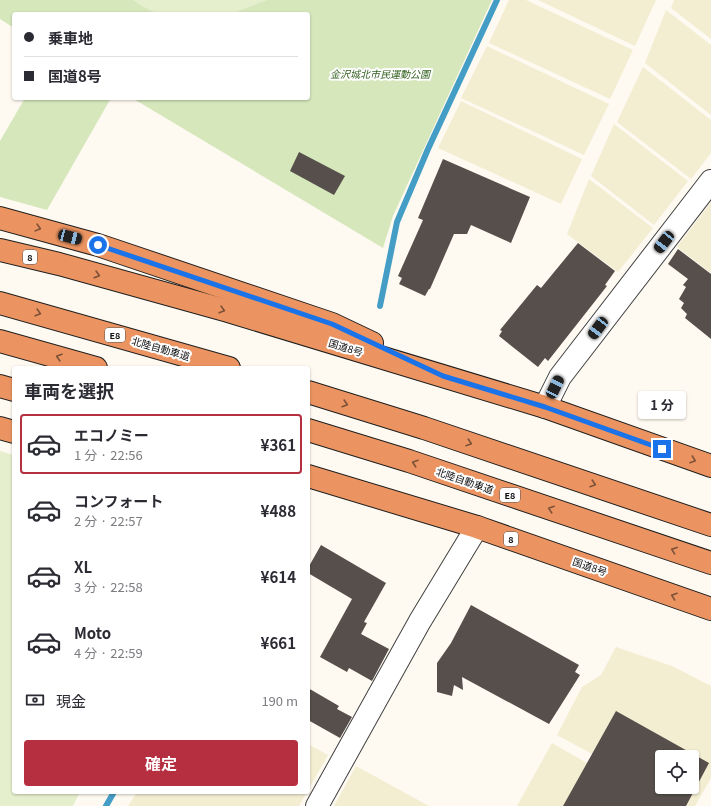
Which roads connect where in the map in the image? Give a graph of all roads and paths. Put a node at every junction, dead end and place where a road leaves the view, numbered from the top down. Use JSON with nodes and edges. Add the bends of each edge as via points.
{"nodes":[{"id":1,"x":711,"y":180,"type":"edge"},
{"id":2,"x":0,"y":218,"type":"edge"},
{"id":3,"x":0,"y":250,"type":"edge"},
{"id":4,"x":0,"y":302,"type":"edge"},
{"id":5,"x":0,"y":341,"type":"edge"},
{"id":6,"x":89,"y":366,"type":"edge"},
{"id":7,"x":222,"y":366,"type":"edge"},
{"id":8,"x":443,"y":376,"type":"junction"},
{"id":9,"x":0,"y":386,"type":"edge"},
{"id":10,"x":12,"y":389,"type":"edge"},
{"id":11,"x":310,"y":393,"type":"edge"},
{"id":12,"x":545,"y":407,"type":"junction"},
{"id":13,"x":0,"y":428,"type":"edge"},
{"id":14,"x":12,"y":431,"type":"edge"},
{"id":15,"x":310,"y":431,"type":"edge"},
{"id":16,"x":711,"y":466,"type":"edge"},
{"id":17,"x":310,"y":477,"type":"edge"},
{"id":18,"x":310,"y":492,"type":"edge"},
{"id":19,"x":711,"y":525,"type":"edge"},
{"id":20,"x":477,"y":527,"type":"junction"},
{"id":21,"x":711,"y":563,"type":"edge"},
{"id":22,"x":711,"y":608,"type":"edge"},
{"id":23,"x":317,"y":806,"type":"edge"}],
"edges":[{"from":1,"to":12,"type":"street","via":[[560,378]]},
{"from":2,"to":8,"type":"highway","one_way":true,"via":[[98,245],[332,324]]},
{"from":3,"to":8,"type":"highway","name":"国道8号","number":"8","one_way":true,"via":[[228,311]]},
{"from":4,"to":7,"type":"highway","name":"北陸自動車道","number":"E8","one_way":true},
{"from":6,"to":5,"type":"highway","one_way":true},
{"from":8,"to":12,"type":"highway","name":"国道8号","number":"8"},
{"from":9,"to":10,"type":"highway"},
{"from":11,"to":19,"type":"highway","one_way":true,"via":[[424,428]]},
{"from":12,"to":16,"type":"highway","name":"国道8号","number":"8","one_way":true},
{"from":13,"to":14,"type":"highway"},
{"from":21,"to":15,"type":"highway","name":"北陸自動車道","number":"E8","one_way":true,"via":[[409,461]]},
{"from":17,"to":20,"type":"highway","name":"国道8号","number":"8"},
{"from":18,"to":20,"type":"highway"},
{"from":22,"to":20,"type":"highway","name":"国道8号","number":"8","one_way":true},
{"from":20,"to":23,"type":"street","via":[[420,621]]}]}
